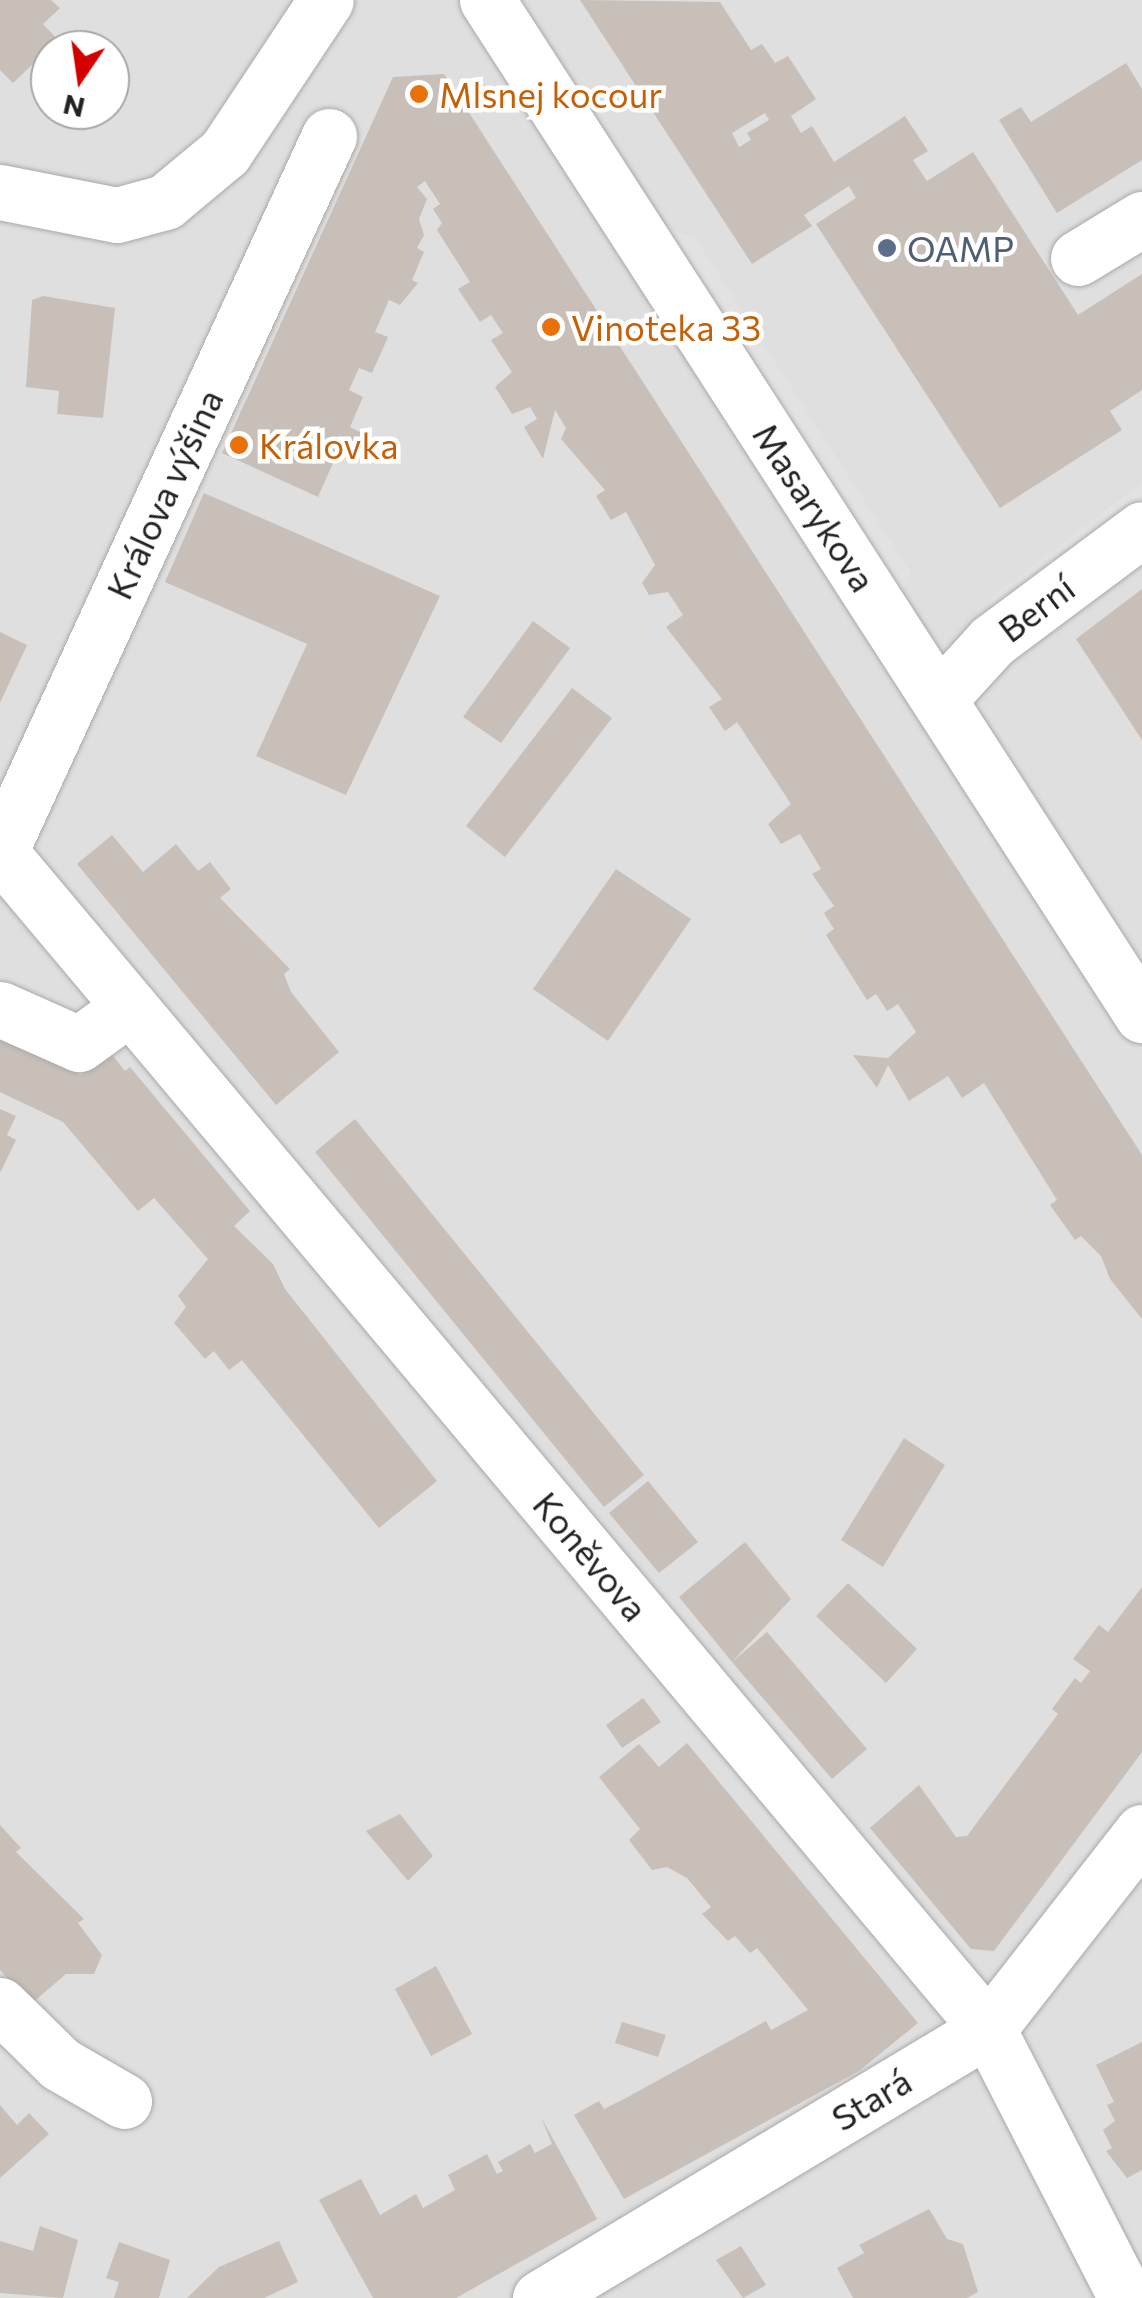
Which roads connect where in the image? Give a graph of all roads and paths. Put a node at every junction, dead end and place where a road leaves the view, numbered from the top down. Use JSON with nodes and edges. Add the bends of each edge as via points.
{"nodes":[{"id":1,"x":326,"y":0,"type":"edge"},
{"id":2,"x":487,"y":0,"type":"edge"},
{"id":3,"x":329,"y":136,"type":"dead end"},
{"id":4,"x":0,"y":192,"type":"edge"},
{"id":5,"x":1142,"y":219,"type":"edge"},
{"id":6,"x":1078,"y":258,"type":"dead end"},
{"id":7,"x":1142,"y":529,"type":"edge"},
{"id":8,"x":940,"y":698,"type":"junction"},
{"id":9,"x":0,"y":852,"type":"edge"},
{"id":10,"x":130,"y":1007,"type":"junction"},
{"id":11,"x":0,"y":1008,"type":"edge"},
{"id":12,"x":1142,"y":1015,"type":"edge"},
{"id":13,"x":1142,"y":1832,"type":"edge"},
{"id":14,"x":0,"y":2004,"type":"edge"},
{"id":15,"x":988,"y":2030,"type":"junction"},
{"id":16,"x":124,"y":2101,"type":"dead end"},
{"id":17,"x":540,"y":2298,"type":"edge"},
{"id":18,"x":1126,"y":2298,"type":"edge"}],
"edges":[{"from":1,"to":4,"type":"street","via":[[225,152],[165,202],[117,215]]},
{"from":2,"to":8,"type":"street","name":"Masarykova"},
{"from":3,"to":9,"type":"street","name":"Králova výšina"},
{"from":5,"to":6,"type":"street"},
{"from":7,"to":8,"type":"street","name":"Berní","via":[[992,641]]},
{"from":8,"to":12,"type":"street","name":"Masarykova"},
{"from":9,"to":10,"type":"street","name":"Koněvova"},
{"from":10,"to":11,"type":"street","via":[[80,1044]]},
{"from":10,"to":15,"type":"street","name":"Koněvova"},
{"from":13,"to":15,"type":"street","name":"Stará"},
{"from":14,"to":16,"type":"street","via":[[60,2064]]},
{"from":15,"to":17,"type":"street","name":"Stará"},
{"from":15,"to":18,"type":"street","name":"Koněvova"}]}
